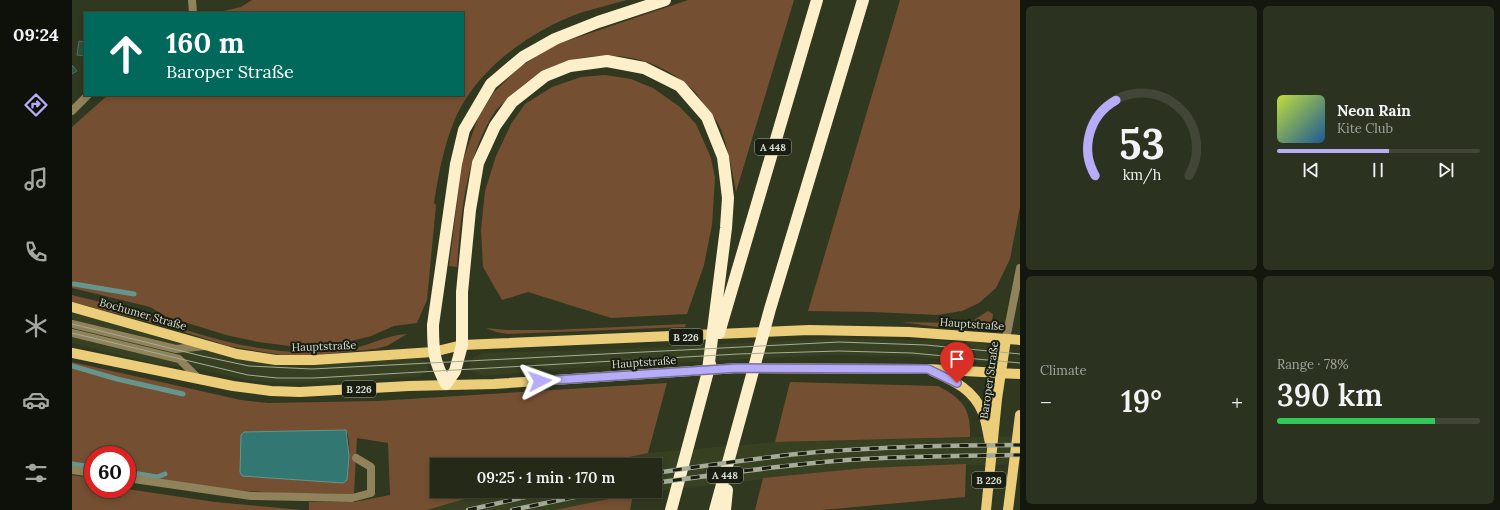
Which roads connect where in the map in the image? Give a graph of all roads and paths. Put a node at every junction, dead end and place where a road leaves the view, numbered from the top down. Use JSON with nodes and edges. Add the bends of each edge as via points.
{"nodes":[{"id":1,"x":192,"y":0,"type":"edge"},
{"id":2,"x":665,"y":0,"type":"edge"},
{"id":3,"x":817,"y":0,"type":"edge"},
{"id":4,"x":863,"y":0,"type":"edge"},
{"id":5,"x":194,"y":12,"type":"edge"},
{"id":6,"x":87,"y":96,"type":"edge"},
{"id":7,"x":72,"y":111,"type":"edge"},
{"id":8,"x":1020,"y":268,"type":"edge"},
{"id":9,"x":724,"y":292,"type":"junction"},
{"id":10,"x":72,"y":307,"type":"edge"},
{"id":11,"x":72,"y":324,"type":"edge"},
{"id":12,"x":72,"y":333,"type":"edge"},
{"id":13,"x":1006,"y":339,"type":"junction"},
{"id":14,"x":1020,"y":340,"type":"edge"},
{"id":15,"x":462,"y":345,"type":"junction"},
{"id":16,"x":208,"y":346,"type":"junction"},
{"id":17,"x":433,"y":352,"type":"junction"},
{"id":18,"x":72,"y":353,"type":"edge"},
{"id":19,"x":276,"y":360,"type":"joint"},
{"id":20,"x":928,"y":369,"type":"junction"},
{"id":21,"x":1001,"y":372,"type":"junction"},
{"id":22,"x":1020,"y":374,"type":"edge"},
{"id":23,"x":198,"y":378,"type":"junction"},
{"id":24,"x":446,"y":384,"type":"junction"},
{"id":25,"x":1020,"y":416,"type":"edge"},
{"id":26,"x":734,"y":439,"type":"junction"},
{"id":27,"x":1018,"y":448,"type":"edge"},
{"id":28,"x":992,"y":449,"type":"junction"},
{"id":29,"x":356,"y":458,"type":"dead end"},
{"id":30,"x":72,"y":470,"type":"edge"},
{"id":31,"x":84,"y":472,"type":"edge"},
{"id":32,"x":136,"y":479,"type":"edge"},
{"id":33,"x":671,"y":510,"type":"edge"},
{"id":34,"x":715,"y":510,"type":"edge"},
{"id":35,"x":725,"y":510,"type":"edge"},
{"id":36,"x":986,"y":510,"type":"edge"},
{"id":37,"x":1008,"y":510,"type":"edge"}],
"edges":[{"from":1,"to":5,"type":"street"},
{"from":2,"to":17,"type":"highway","via":[[598,22],[555,40],[523,57],[491,84],[464,130],[456,164],[433,325]]},
{"from":3,"to":9,"type":"highway","number":"A 448"},
{"from":4,"to":26,"type":"highway","number":"A 448","via":[[770,309]]},
{"from":6,"to":7,"type":"street"},
{"from":8,"to":13,"type":"street","name":"Baroper Straße"},
{"from":9,"to":15,"type":"highway","via":[[728,198],[723,157],[707,117],[680,86],[644,68],[607,62],[570,66],[545,76],[512,102],[495,126],[478,163],[470,210],[462,292]]},
{"from":9,"to":33,"type":"highway","via":[[708,370]]},
{"from":10,"to":16,"type":"main road","name":"Bochumer Straße","number":"B 226"},
{"from":11,"to":16,"type":"street","name":"Bochumer Straße","number":"B 226","via":[[176,349]]},
{"from":12,"to":23,"type":"street","via":[[179,360]]},
{"from":13,"to":14,"type":"main road","name":"Hauptstraße","number":"B 226"},
{"from":13,"to":15,"type":"main road","name":"Hauptstraße","number":"B 226","via":[[902,332],[809,330]]},
{"from":13,"to":21,"type":"main road","name":"Baroper Straße","number":"B 226"},
{"from":15,"to":17,"type":"main road","name":"Hauptstraße","number":"B 226"},
{"from":15,"to":24,"type":"highway","via":[[455,371]]},
{"from":16,"to":19,"type":"main road","name":"Bochumer Straße","number":"B 226"},
{"from":17,"to":19,"type":"main road","name":"Hauptstraße","number":"B 226"},
{"from":17,"to":24,"type":"highway"},
{"from":18,"to":23,"type":"main road","number":"B 226"},
{"from":20,"to":21,"type":"main road","name":"Hauptstraße","number":"B 226"},
{"from":20,"to":24,"type":"main road","name":"Hauptstraße","number":"B 226","via":[[738,368],[494,384]]},
{"from":20,"to":28,"type":"main road","name":"Baroper Straße","number":"B 226","via":[[967,390],[984,414]]},
{"from":21,"to":22,"type":"main road","name":"Hauptstraße"},
{"from":21,"to":28,"type":"main road","name":"Baroper Straße","number":"B 226"},
{"from":23,"to":24,"type":"main road","name":"Hauptstraße","number":"B 226","via":[[233,386],[300,392]]},
{"from":25,"to":27,"type":"main road","number":"B 226"},
{"from":26,"to":34,"type":"highway","number":"A 448"},
{"from":26,"to":35,"type":"highway"},
{"from":27,"to":37,"type":"main road","number":"B 226"},
{"from":28,"to":36,"type":"main road","name":"Baroper Straße","number":"B 226"},
{"from":29,"to":32,"type":"street","via":[[371,467],[371,493],[352,498],[251,496]]},
{"from":30,"to":31,"type":"street"}]}
